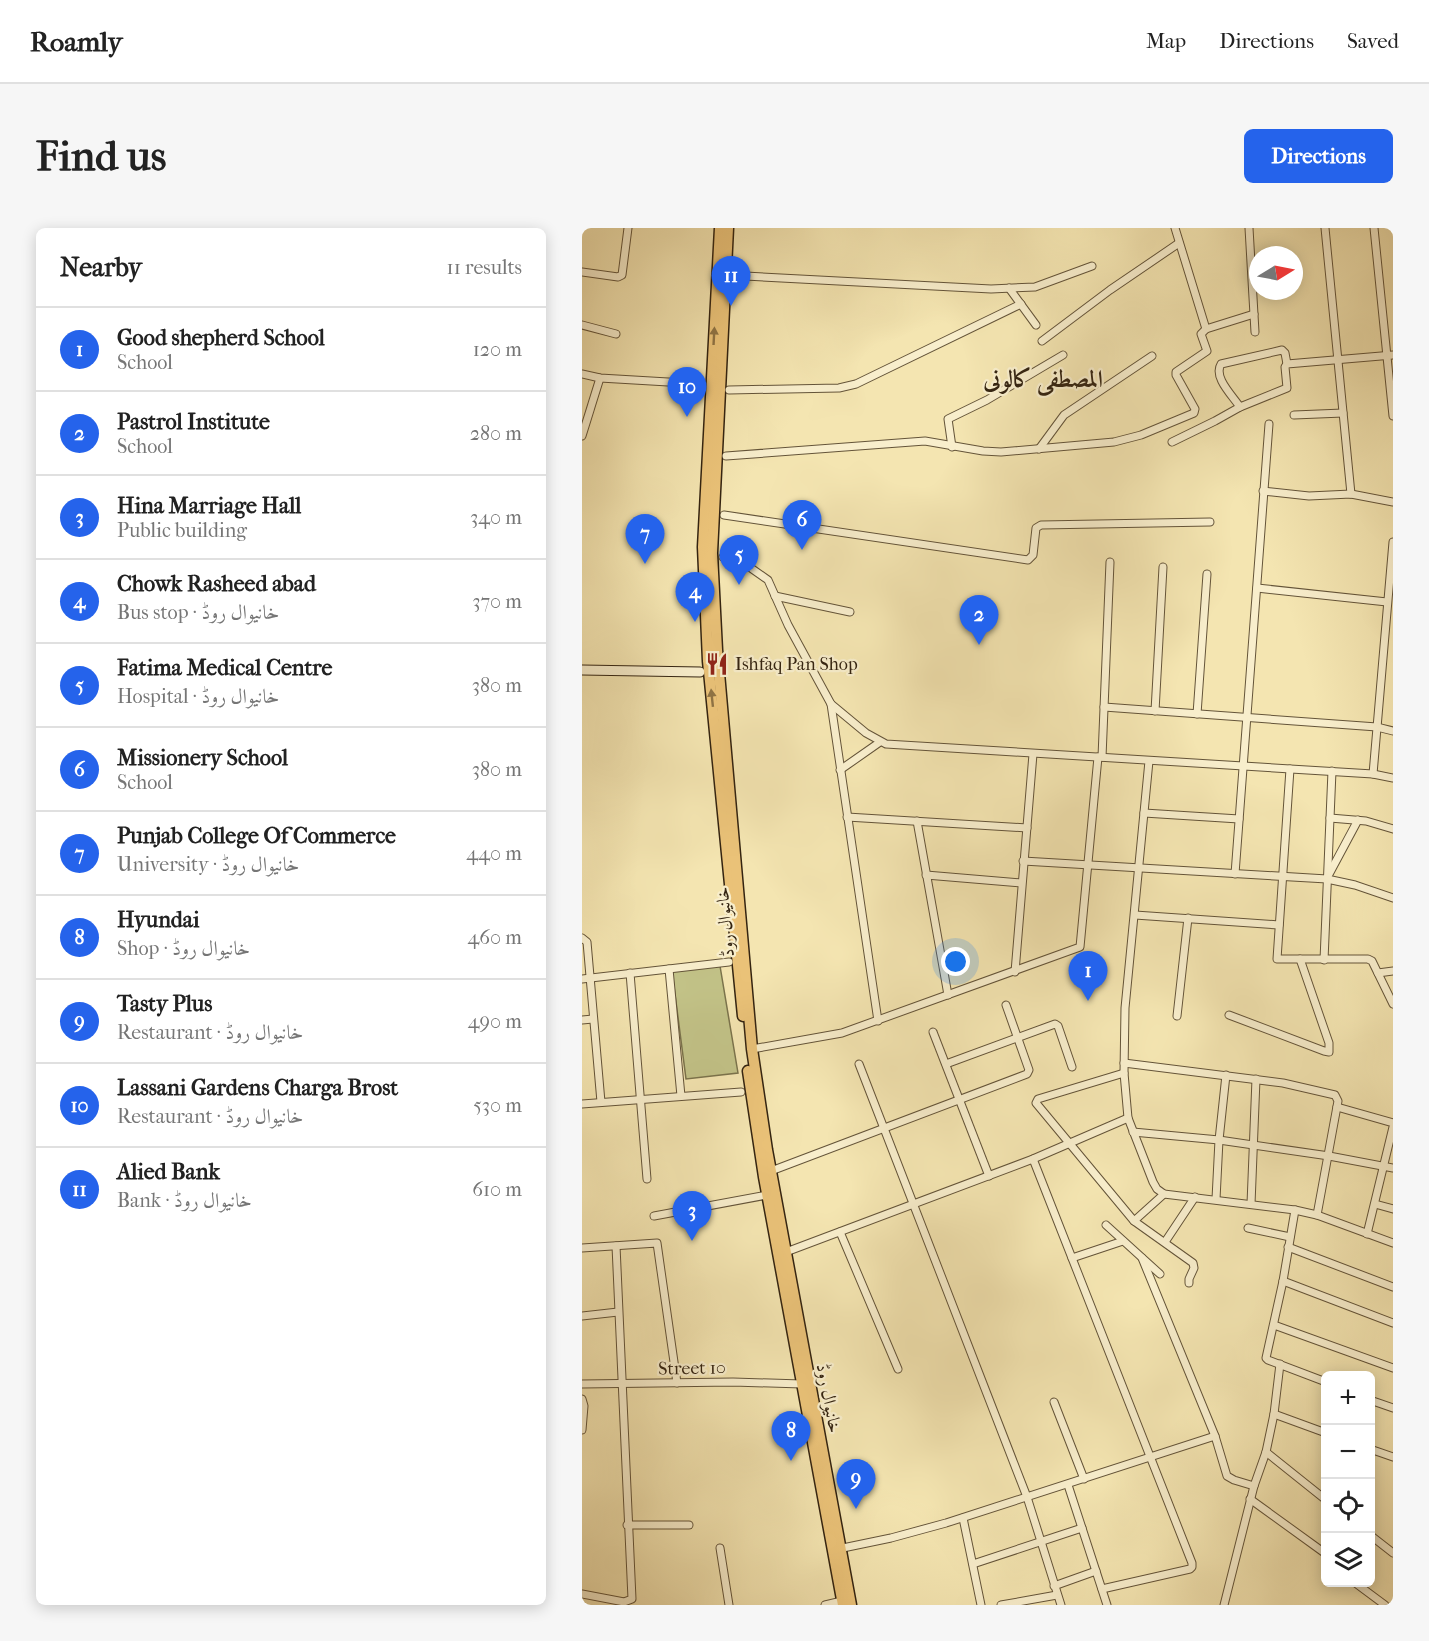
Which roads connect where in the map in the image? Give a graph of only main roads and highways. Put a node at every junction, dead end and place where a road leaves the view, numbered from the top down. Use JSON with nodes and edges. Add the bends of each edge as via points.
{"nodes":[{"id":1,"x":720,"y":228,"type":"edge"},
{"id":2,"x":728,"y":228,"type":"edge"},
{"id":3,"x":582,"y":670,"type":"edge"},
{"id":4,"x":700,"y":672,"type":"dead end"},
{"id":5,"x":837,"y":1549,"type":"junction"},
{"id":6,"x":845,"y":1604,"type":"edge"}],
"edges":[{"from":5,"to":1,"type":"main road","name":"خانیوال روڈ","one_way":true,"via":[[767,1195],[748,1068],[708,661],[704,547]]},
{"from":2,"to":5,"type":"main road","name":"خانیوال روڈ","via":[[712,553],[717,650],[752,1049]]},
{"from":3,"to":4,"type":"main road"},
{"from":5,"to":6,"type":"main road","name":"خانیوال روڈ"}]}
